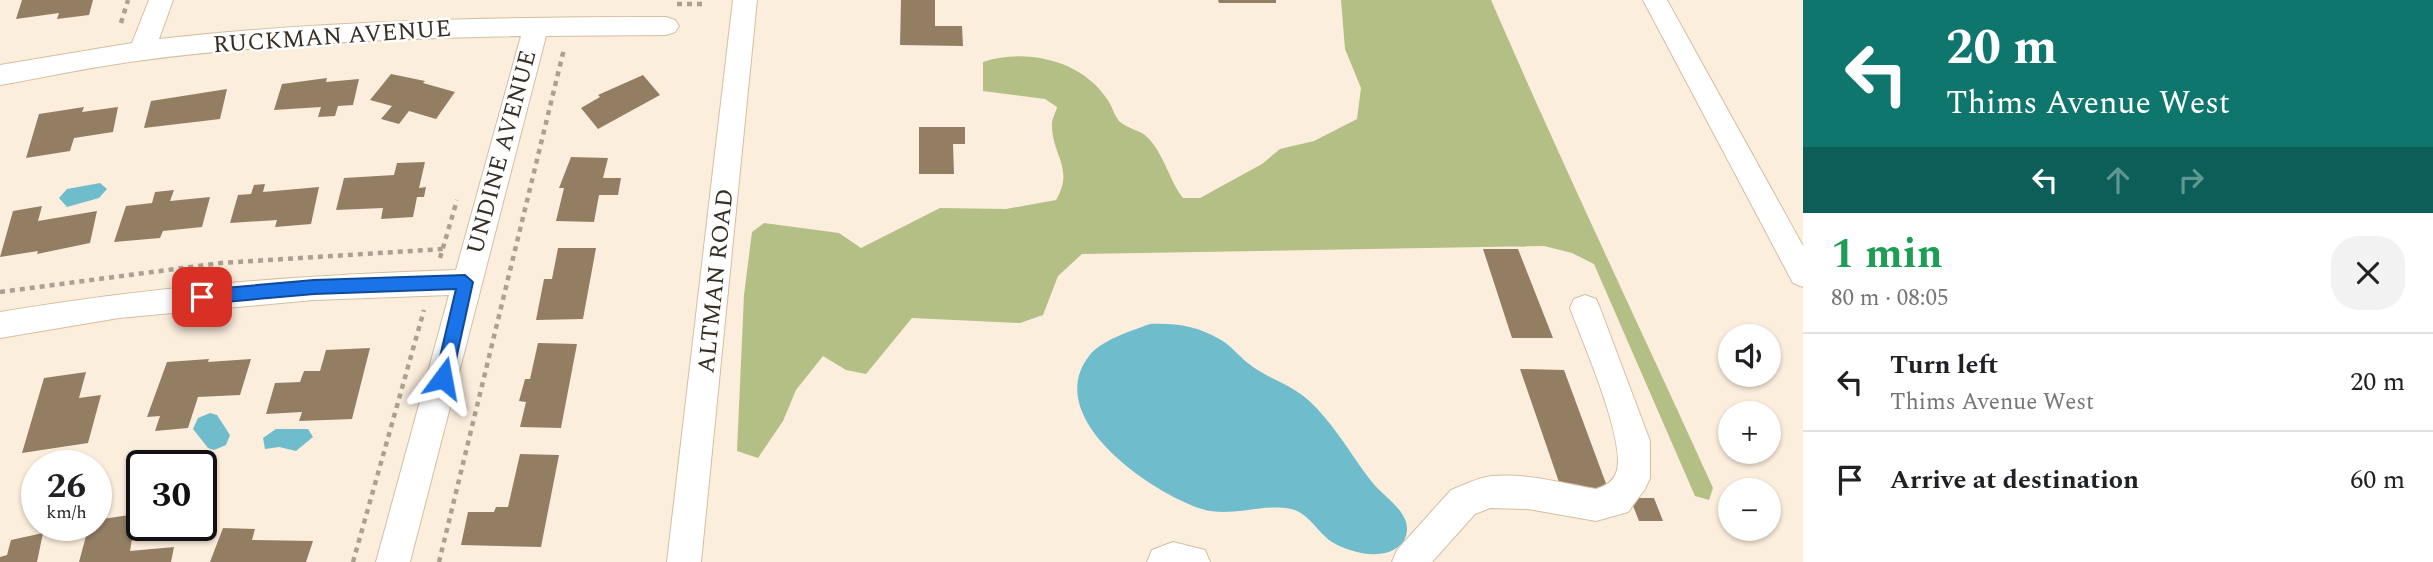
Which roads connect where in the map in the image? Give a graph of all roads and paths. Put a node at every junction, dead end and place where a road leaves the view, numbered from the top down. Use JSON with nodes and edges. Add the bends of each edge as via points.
{"nodes":[{"id":1,"x":128,"y":0,"type":"edge"},
{"id":2,"x":161,"y":0,"type":"edge"},
{"id":3,"x":746,"y":0,"type":"edge"},
{"id":4,"x":1655,"y":0,"type":"edge"},
{"id":5,"x":569,"y":26,"type":"junction"},
{"id":6,"x":666,"y":26,"type":"dead end"},
{"id":7,"x":536,"y":27,"type":"junction"},
{"id":8,"x":118,"y":33,"type":"dead end"},
{"id":9,"x":142,"y":51,"type":"junction"},
{"id":10,"x":0,"y":75,"type":"edge"},
{"id":11,"x":443,"y":249,"type":"dead end"},
{"id":12,"x":1803,"y":274,"type":"edge"},
{"id":13,"x":465,"y":282,"type":"junction"},
{"id":14,"x":0,"y":292,"type":"edge"},
{"id":15,"x":1585,"y":308,"type":"dead end"},
{"id":16,"x":0,"y":325,"type":"edge"},
{"id":17,"x":393,"y":562,"type":"edge"},
{"id":18,"x":439,"y":562,"type":"edge"},
{"id":19,"x":684,"y":562,"type":"edge"},
{"id":20,"x":1164,"y":562,"type":"edge"},
{"id":21,"x":1193,"y":562,"type":"edge"},
{"id":22,"x":1409,"y":562,"type":"edge"}],
"edges":[{"from":1,"to":8,"type":"path"},
{"from":2,"to":9,"type":"street"},
{"from":3,"to":19,"type":"street","name":"ALTMAN ROAD"},
{"from":4,"to":12,"type":"street"},
{"from":5,"to":6,"type":"street","name":"RUCKMAN AVENUE"},
{"from":5,"to":7,"type":"street","name":"RUCKMAN AVENUE"},
{"from":5,"to":18,"type":"path"},
{"from":7,"to":9,"type":"street","name":"RUCKMAN AVENUE","via":[[356,32]]},
{"from":7,"to":13,"type":"street","name":"UNDINE AVENUE"},
{"from":9,"to":10,"type":"street","name":"RUCKMAN AVENUE"},
{"from":11,"to":14,"type":"path","via":[[228,261]]},
{"from":13,"to":16,"type":"street","via":[[314,287],[119,305]]},
{"from":13,"to":17,"type":"street","name":"UNDINE AVENUE","via":[[438,402]]},
{"from":15,"to":22,"type":"street","via":[[1634,441],[1633,478],[1616,500],[1596,505],[1528,493],[1490,492],[1464,502]]},
{"from":20,"to":21,"type":"street"}]}
